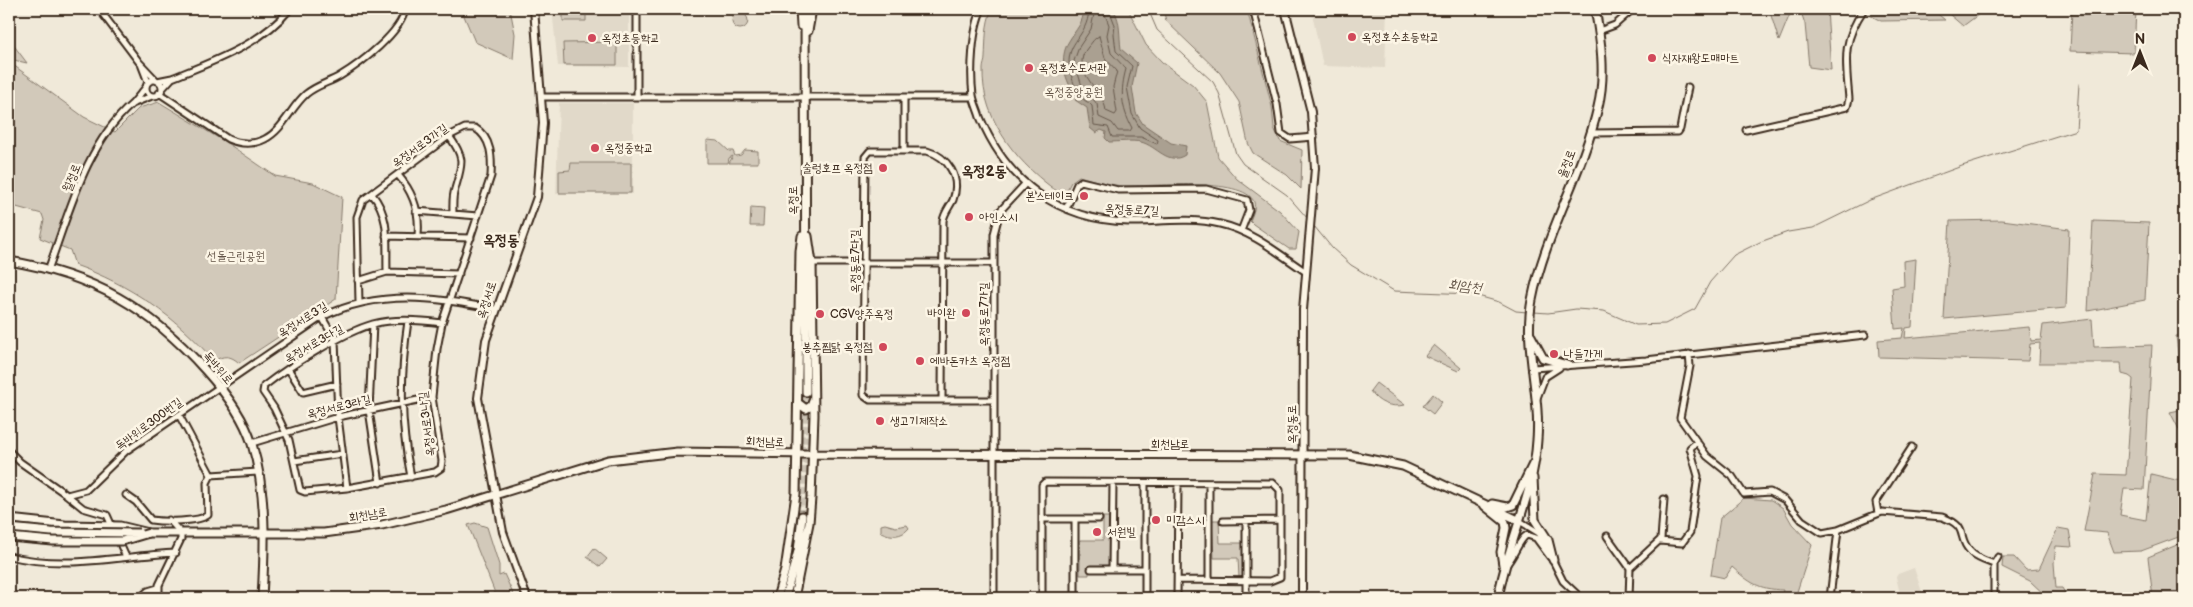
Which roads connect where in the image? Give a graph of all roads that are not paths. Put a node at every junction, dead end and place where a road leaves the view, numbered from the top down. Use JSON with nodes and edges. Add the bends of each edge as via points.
{"nodes":[{"id":1,"x":99,"y":9,"type":"edge"},
{"id":2,"x":290,"y":9,"type":"edge"},
{"id":3,"x":405,"y":9,"type":"edge"},
{"id":4,"x":534,"y":9,"type":"edge"},
{"id":5,"x":637,"y":9,"type":"edge"},
{"id":6,"x":800,"y":9,"type":"edge"},
{"id":7,"x":805,"y":9,"type":"edge"},
{"id":8,"x":812,"y":9,"type":"edge"},
{"id":9,"x":982,"y":9,"type":"edge"},
{"id":10,"x":1253,"y":9,"type":"edge"},
{"id":11,"x":1285,"y":9,"type":"edge"},
{"id":12,"x":1594,"y":9,"type":"edge"},
{"id":13,"x":1633,"y":9,"type":"edge"},
{"id":14,"x":1864,"y":9,"type":"edge"},
{"id":15,"x":1599,"y":30,"type":"junction"},
{"id":16,"x":805,"y":44,"type":"junction"},
{"id":17,"x":139,"y":62,"type":"junction"},
{"id":18,"x":172,"y":78,"type":"junction"},
{"id":19,"x":157,"y":80,"type":"junction"},
{"id":20,"x":147,"y":85,"type":"junction"},
{"id":21,"x":1688,"y":87,"type":"dead end"},
{"id":22,"x":160,"y":91,"type":"junction"},
{"id":23,"x":152,"y":96,"type":"junction"},
{"id":24,"x":973,"y":96,"type":"junction"},
{"id":25,"x":542,"y":97,"type":"junction"},
{"id":26,"x":637,"y":97,"type":"junction"},
{"id":27,"x":904,"y":97,"type":"junction"},
{"id":28,"x":804,"y":98,"type":"junction"},
{"id":29,"x":132,"y":104,"type":"junction"},
{"id":30,"x":1746,"y":130,"type":"dead end"},
{"id":31,"x":1591,"y":133,"type":"junction"},
{"id":32,"x":449,"y":136,"type":"junction"},
{"id":33,"x":1314,"y":137,"type":"junction"},
{"id":34,"x":904,"y":150,"type":"junction"},
{"id":35,"x":398,"y":175,"type":"junction"},
{"id":36,"x":1025,"y":184,"type":"junction"},
{"id":37,"x":372,"y":194,"type":"junction"},
{"id":38,"x":1066,"y":209,"type":"junction"},
{"id":39,"x":416,"y":211,"type":"junction"},
{"id":40,"x":453,"y":214,"type":"junction"},
{"id":41,"x":478,"y":216,"type":"junction"},
{"id":42,"x":805,"y":226,"type":"junction"},
{"id":43,"x":1241,"y":231,"type":"junction"},
{"id":44,"x":418,"y":235,"type":"junction"},
{"id":45,"x":386,"y":236,"type":"junction"},
{"id":46,"x":471,"y":238,"type":"junction"},
{"id":47,"x":9,"y":261,"type":"edge"},
{"id":48,"x":943,"y":262,"type":"junction"},
{"id":49,"x":812,"y":263,"type":"junction"},
{"id":50,"x":865,"y":263,"type":"junction"},
{"id":51,"x":994,"y":263,"type":"junction"},
{"id":52,"x":48,"y":270,"type":"junction"},
{"id":53,"x":387,"y":272,"type":"junction"},
{"id":54,"x":1306,"y":272,"type":"junction"},
{"id":55,"x":459,"y":274,"type":"junction"},
{"id":56,"x":358,"y":281,"type":"junction"},
{"id":57,"x":450,"y":300,"type":"junction"},
{"id":58,"x":359,"y":303,"type":"junction"},
{"id":59,"x":495,"y":309,"type":"junction"},
{"id":60,"x":322,"y":317,"type":"junction"},
{"id":61,"x":408,"y":321,"type":"junction"},
{"id":62,"x":373,"y":324,"type":"junction"},
{"id":63,"x":442,"y":324,"type":"junction"},
{"id":64,"x":1530,"y":335,"type":"junction"},
{"id":65,"x":1865,"y":335,"type":"dead end"},
{"id":66,"x":335,"y":340,"type":"junction"},
{"id":67,"x":1689,"y":354,"type":"junction"},
{"id":68,"x":1567,"y":365,"type":"junction"},
{"id":69,"x":1533,"y":368,"type":"junction"},
{"id":70,"x":289,"y":370,"type":"junction"},
{"id":71,"x":337,"y":384,"type":"junction"},
{"id":72,"x":220,"y":386,"type":"junction"},
{"id":73,"x":806,"y":392,"type":"tunnel mouth"},
{"id":74,"x":432,"y":397,"type":"junction"},
{"id":75,"x":814,"y":400,"type":"junction"},
{"id":76,"x":942,"y":400,"type":"junction"},
{"id":77,"x":994,"y":400,"type":"junction"},
{"id":78,"x":1536,"y":400,"type":"junction"},
{"id":79,"x":401,"y":403,"type":"junction"},
{"id":80,"x":798,"y":403,"type":"junction"},
{"id":81,"x":369,"y":410,"type":"junction"},
{"id":82,"x":178,"y":415,"type":"junction"},
{"id":83,"x":338,"y":417,"type":"junction"},
{"id":84,"x":286,"y":431,"type":"junction"},
{"id":85,"x":1697,"y":442,"type":"junction"},
{"id":86,"x":252,"y":444,"type":"junction"},
{"id":87,"x":1912,"y":447,"type":"dead end"},
{"id":88,"x":9,"y":451,"type":"edge"},
{"id":89,"x":342,"y":454,"type":"junction"},
{"id":90,"x":797,"y":454,"type":"junction"},
{"id":91,"x":813,"y":454,"type":"junction"},
{"id":92,"x":1303,"y":454,"type":"junction"},
{"id":93,"x":993,"y":455,"type":"junction"},
{"id":94,"x":1536,"y":460,"type":"junction"},
{"id":95,"x":294,"y":461,"type":"junction"},
{"id":96,"x":258,"y":472,"type":"junction"},
{"id":97,"x":1533,"y":474,"type":"junction"},
{"id":98,"x":212,"y":475,"type":"junction"},
{"id":99,"x":411,"y":477,"type":"junction"},
{"id":100,"x":380,"y":482,"type":"junction"},
{"id":101,"x":1112,"y":483,"type":"junction"},
{"id":102,"x":1145,"y":484,"type":"junction"},
{"id":103,"x":1178,"y":484,"type":"junction"},
{"id":104,"x":1209,"y":484,"type":"junction"},
{"id":105,"x":347,"y":488,"type":"junction"},
{"id":106,"x":67,"y":495,"type":"junction"},
{"id":107,"x":126,"y":495,"type":"dead end"},
{"id":108,"x":495,"y":496,"type":"junction"},
{"id":109,"x":1664,"y":499,"type":"dead end"},
{"id":110,"x":1480,"y":501,"type":"junction"},
{"id":111,"x":795,"y":504,"type":"junction"},
{"id":112,"x":811,"y":504,"type":"junction"},
{"id":113,"x":1878,"y":513,"type":"junction"},
{"id":114,"x":802,"y":516,"type":"tunnel mouth"},
{"id":115,"x":9,"y":519,"type":"edge"},
{"id":116,"x":1042,"y":519,"type":"junction"},
{"id":117,"x":1076,"y":519,"type":"junction"},
{"id":118,"x":1099,"y":519,"type":"dead end"},
{"id":119,"x":169,"y":520,"type":"junction"},
{"id":120,"x":1280,"y":520,"type":"junction"},
{"id":121,"x":1518,"y":520,"type":"junction"},
{"id":122,"x":1223,"y":521,"type":"dead end"},
{"id":123,"x":1246,"y":521,"type":"junction"},
{"id":124,"x":9,"y":528,"type":"edge"},
{"id":125,"x":1838,"y":530,"type":"junction"},
{"id":126,"x":149,"y":533,"type":"junction"},
{"id":127,"x":182,"y":533,"type":"junction"},
{"id":128,"x":265,"y":533,"type":"junction"},
{"id":129,"x":1607,"y":536,"type":"dead end"},
{"id":130,"x":9,"y":537,"type":"edge"},
{"id":131,"x":1660,"y":541,"type":"junction"},
{"id":132,"x":176,"y":553,"type":"junction"},
{"id":133,"x":9,"y":556,"type":"edge"},
{"id":134,"x":126,"y":557,"type":"junction"},
{"id":135,"x":1998,"y":557,"type":"dead end"},
{"id":136,"x":1553,"y":560,"type":"junction"},
{"id":137,"x":1994,"y":564,"type":"junction"},
{"id":138,"x":1504,"y":567,"type":"junction"},
{"id":139,"x":1630,"y":568,"type":"junction"},
{"id":140,"x":1090,"y":569,"type":"dead end"},
{"id":141,"x":1112,"y":569,"type":"junction"},
{"id":142,"x":1145,"y":569,"type":"junction"},
{"id":143,"x":1178,"y":580,"type":"junction"},
{"id":144,"x":1209,"y":580,"type":"junction"},
{"id":145,"x":1246,"y":580,"type":"junction"},
{"id":146,"x":158,"y":588,"type":"junction"},
{"id":147,"x":140,"y":598,"type":"edge"},
{"id":148,"x":159,"y":598,"type":"edge"},
{"id":149,"x":262,"y":598,"type":"edge"},
{"id":150,"x":527,"y":598,"type":"edge"},
{"id":151,"x":777,"y":598,"type":"edge"},
{"id":152,"x":785,"y":598,"type":"edge"},
{"id":153,"x":794,"y":598,"type":"edge"},
{"id":154,"x":994,"y":598,"type":"edge"},
{"id":155,"x":1042,"y":598,"type":"edge"},
{"id":156,"x":1076,"y":598,"type":"edge"},
{"id":157,"x":1145,"y":598,"type":"edge"},
{"id":158,"x":1178,"y":598,"type":"edge"},
{"id":159,"x":1246,"y":598,"type":"edge"},
{"id":160,"x":1302,"y":598,"type":"edge"},
{"id":161,"x":1498,"y":598,"type":"edge"},
{"id":162,"x":1581,"y":598,"type":"edge"},
{"id":163,"x":1629,"y":598,"type":"edge"},
{"id":164,"x":1830,"y":598,"type":"edge"},
{"id":165,"x":1994,"y":598,"type":"edge"}],
"edges":[{"from":1,"to":17,"type":"street"},
{"from":2,"to":18,"type":"street","via":[[278,23],[249,44]]},
{"from":3,"to":22,"type":"street","via":[[391,35],[347,71],[305,95],[272,134],[256,142],[228,139]]},
{"from":4,"to":25,"type":"street","name":"옥정서로"},
{"from":5,"to":26,"type":"street"},
{"from":6,"to":16,"type":"main road"},
{"from":7,"to":16,"type":"main road","name":"옥정로"},
{"from":8,"to":16,"type":"main road"},
{"from":9,"to":24,"type":"street","name":"옥정동로7길","via":[[976,30]]},
{"from":10,"to":33,"type":"street","via":[[1281,133],[1290,139]]},
{"from":11,"to":33,"type":"street","via":[[1311,112]]},
{"from":12,"to":15,"type":"main road","name":"율정로"},
{"from":13,"to":15,"type":"street","via":[[1615,25]]},
{"from":14,"to":30,"type":"street","via":[[1848,37],[1847,106]]},
{"from":15,"to":31,"type":"main road","name":"율정로","via":[[1602,57],[1600,94]]},
{"from":16,"to":28,"type":"main road","name":"옥정로"},
{"from":17,"to":19,"type":"street"},
{"from":17,"to":20,"type":"street"},
{"from":18,"to":19,"type":"street"},
{"from":18,"to":22,"type":"street"},
{"from":19,"to":20,"type":"street"},
{"from":19,"to":22,"type":"street"},
{"from":20,"to":23,"type":"street"},
{"from":20,"to":29,"type":"street","name":"월정로"},
{"from":21,"to":31,"type":"street","via":[[1678,132]]},
{"from":22,"to":23,"type":"street"},
{"from":23,"to":29,"type":"street"},
{"from":24,"to":27,"type":"street"},
{"from":24,"to":36,"type":"street","name":"옥정동로7길","via":[[993,146]]},
{"from":25,"to":26,"type":"street"},
{"from":25,"to":59,"type":"street","name":"옥정서로","via":[[537,198]]},
{"from":26,"to":28,"type":"street"},
{"from":27,"to":28,"type":"street"},
{"from":27,"to":34,"type":"street"},
{"from":28,"to":42,"type":"main road","name":"옥정로"},
{"from":29,"to":52,"type":"street","name":"월정로","via":[[107,131],[91,158]]},
{"from":31,"to":64,"type":"main road","name":"율정로","via":[[1547,250],[1532,303]]},
{"from":32,"to":35,"type":"street","name":"옥정서로3가길"},
{"from":32,"to":40,"type":"street","via":[[459,150],[461,166],[460,178],[454,189]]},
{"from":32,"to":41,"type":"street","name":"옥정서로3가길","via":[[471,128],[478,130],[487,140],[491,176]]},
{"from":33,"to":54,"type":"street","name":"옥정동로","via":[[1314,188]]},
{"from":34,"to":48,"type":"street","name":"옥정동로7다길","via":[[936,153],[947,161],[953,171],[955,188],[944,218]]},
{"from":34,"to":50,"type":"street","name":"옥정동로7다길","via":[[873,150],[865,157]]},
{"from":35,"to":37,"type":"street","name":"옥정서로3가길"},
{"from":35,"to":39,"type":"street","via":[[407,186]]},
{"from":36,"to":38,"type":"street","name":"옥정동로7길","via":[[1039,196]]},
{"from":36,"to":51,"type":"street","name":"옥정동로7가길","via":[[1006,203],[996,221]]},
{"from":37,"to":45,"type":"street","via":[[386,216]]},
{"from":37,"to":56,"type":"street","name":"옥정서로3가길","via":[[363,200],[357,217]]},
{"from":38,"to":43,"type":"street","name":"옥정동로7길","via":[[1115,221],[1206,222]]},
{"from":38,"to":43,"type":"street","via":[[1081,181],[1116,190],[1206,189],[1247,200],[1249,210]]},
{"from":39,"to":40,"type":"street"},
{"from":39,"to":44,"type":"street"},
{"from":40,"to":41,"type":"street"},
{"from":41,"to":46,"type":"street","name":"옥정서로3가길"},
{"from":42,"to":49,"type":"main road"},
{"from":42,"to":73,"type":"main road","name":"옥정로"},
{"from":42,"to":80,"type":"main road","via":[[800,251]]},
{"from":43,"to":54,"type":"street","name":"옥정동로7길"},
{"from":44,"to":45,"type":"street"},
{"from":44,"to":46,"type":"street"},
{"from":45,"to":53,"type":"street"},
{"from":46,"to":55,"type":"street","name":"옥정서로3가길"},
{"from":47,"to":52,"type":"main road","name":"독바위로"},
{"from":48,"to":50,"type":"street"},
{"from":48,"to":51,"type":"street"},
{"from":48,"to":76,"type":"street","name":"옥정동로7다길"},
{"from":49,"to":50,"type":"street"},
{"from":49,"to":75,"type":"main road"},
{"from":50,"to":76,"type":"street","name":"옥정동로7다길","via":[[863,395],[870,400]]},
{"from":51,"to":77,"type":"street","name":"옥정동로7가길"},
{"from":52,"to":72,"type":"main road","name":"독바위로","via":[[134,304],[180,341]]},
{"from":53,"to":55,"type":"street"},
{"from":53,"to":56,"type":"street"},
{"from":54,"to":92,"type":"street","name":"옥정동로"},
{"from":55,"to":57,"type":"street","name":"옥정서로3가길"},
{"from":56,"to":58,"type":"street","name":"옥정서로3가길"},
{"from":57,"to":58,"type":"street","name":"옥정서로3길","via":[[397,297]]},
{"from":57,"to":59,"type":"street","name":"옥정서로3길"},
{"from":57,"to":63,"type":"street","name":"옥정서로3나길"},
{"from":58,"to":60,"type":"street","name":"옥정서로3길"},
{"from":59,"to":108,"type":"street","name":"옥정서로","via":[[486,340],[478,398]]},
{"from":60,"to":66,"type":"street"},
{"from":60,"to":72,"type":"street","name":"옥정서로3길"},
{"from":61,"to":62,"type":"street","name":"옥정서로3다길"},
{"from":61,"to":63,"type":"street","name":"옥정서로3다길"},
{"from":61,"to":79,"type":"street"},
{"from":62,"to":66,"type":"street","name":"옥정서로3다길"},
{"from":62,"to":81,"type":"street"},
{"from":63,"to":74,"type":"street","name":"옥정서로3나길"},
{"from":64,"to":68,"type":"main road","via":[[1543,358]]},
{"from":64,"to":69,"type":"main road","name":"율정로"},
{"from":65,"to":67,"type":"street"},
{"from":66,"to":70,"type":"street","name":"옥정서로3다길"},
{"from":66,"to":71,"type":"street"},
{"from":67,"to":68,"type":"street"},
{"from":67,"to":85,"type":"street","via":[[1690,366],[1680,418]]},
{"from":68,"to":69,"type":"street"},
{"from":68,"to":78,"type":"street","via":[[1549,373]]},
{"from":69,"to":78,"type":"main road","name":"율정로"},
{"from":70,"to":71,"type":"street","via":[[304,392]]},
{"from":70,"to":84,"type":"street","name":"옥정서로3다길","via":[[265,385],[263,392]]},
{"from":71,"to":83,"type":"street"},
{"from":72,"to":82,"type":"street","name":"독바위로300번길"},
{"from":72,"to":86,"type":"main road","name":"독바위로"},
{"from":74,"to":79,"type":"street","name":"옥정서로3라길"},
{"from":74,"to":99,"type":"street","name":"옥정서로3나길","via":[[442,465],[435,472]]},
{"from":75,"to":80,"type":"main road","via":[[806,409]]},
{"from":75,"to":91,"type":"main road"},
{"from":76,"to":77,"type":"street","name":"옥정동로7다길"},
{"from":77,"to":93,"type":"street","name":"옥정동로7가길"},
{"from":78,"to":94,"type":"main road","name":"율정로"},
{"from":79,"to":81,"type":"street","name":"옥정서로3라길"},
{"from":79,"to":99,"type":"street"},
{"from":80,"to":90,"type":"main road"},
{"from":81,"to":83,"type":"street","name":"옥정서로3라길"},
{"from":81,"to":100,"type":"street"},
{"from":82,"to":98,"type":"street"},
{"from":82,"to":106,"type":"street","name":"독바위로300번길","via":[[126,450],[86,490]]},
{"from":83,"to":84,"type":"street","name":"옥정서로3라길"},
{"from":83,"to":89,"type":"street"},
{"from":84,"to":86,"type":"street","name":"옥정서로3라길"},
{"from":84,"to":95,"type":"street"},
{"from":85,"to":125,"type":"street","via":[[1709,459],[1732,476],[1744,494],[1770,492],[1785,500],[1802,520],[1822,533]]},
{"from":85,"to":131,"type":"street","via":[[1690,447],[1698,474],[1690,532],[1680,543]]},
{"from":86,"to":96,"type":"main road","name":"독바위로"},
{"from":87,"to":113,"type":"street","via":[[1876,502]]},
{"from":88,"to":106,"type":"street"},
{"from":89,"to":95,"type":"street"},
{"from":89,"to":105,"type":"street"},
{"from":90,"to":91,"type":"main road","name":"회천남로"},
{"from":90,"to":108,"type":"main road","name":"회천남로","via":[[677,452],[634,456],[599,463]]},
{"from":90,"to":111,"type":"main road"},
{"from":91,"to":93,"type":"main road","name":"회천남로"},
{"from":91,"to":112,"type":"main road"},
{"from":92,"to":93,"type":"main road","name":"회천남로"},
{"from":92,"to":110,"type":"main road","name":"회천남로","via":[[1349,455],[1403,466]]},
{"from":92,"to":160,"type":"street","name":"옥정동로"},
{"from":93,"to":154,"type":"street","name":"옥정동로7가길"},
{"from":94,"to":97,"type":"main road"},
{"from":94,"to":110,"type":"main road","via":[[1513,505],[1507,507]]},
{"from":95,"to":105,"type":"street","name":"옥정서로3나길","via":[[299,488],[305,492]]},
{"from":96,"to":98,"type":"street"},
{"from":96,"to":128,"type":"main road","name":"독바위로"},
{"from":97,"to":121,"type":"main road"},
{"from":97,"to":136,"type":"main road","via":[[1535,520],[1548,540]]},
{"from":98,"to":119,"type":"street","via":[[207,483],[207,517]]},
{"from":99,"to":100,"type":"street","name":"옥정서로3나길"},
{"from":100,"to":105,"type":"street","name":"옥정서로3나길"},
{"from":101,"to":102,"type":"street"},
{"from":101,"to":116,"type":"street","via":[[1045,482],[1042,485]]},
{"from":101,"to":141,"type":"street"},
{"from":102,"to":103,"type":"street"},
{"from":102,"to":142,"type":"street"},
{"from":103,"to":104,"type":"street"},
{"from":103,"to":143,"type":"street"},
{"from":104,"to":120,"type":"street","via":[[1278,485]]},
{"from":104,"to":144,"type":"street"},
{"from":106,"to":134,"type":"street","via":[[83,508],[110,517]]},
{"from":107,"to":119,"type":"street","via":[[150,519]]},
{"from":108,"to":128,"type":"main road","name":"회천남로","via":[[382,525],[324,532]]},
{"from":108,"to":150,"type":"street","name":"옥정서로","via":[[503,532]]},
{"from":109,"to":131,"type":"street"},
{"from":110,"to":121,"type":"main road","name":"회천남로"},
{"from":110,"to":138,"type":"main road","via":[[1505,522]]},
{"from":111,"to":112,"type":"main road","via":[[806,498]]},
{"from":111,"to":151,"type":"main road","via":[[785,570]]},
{"from":112,"to":153,"type":"main road"},
{"from":113,"to":125,"type":"street"},
{"from":113,"to":137,"type":"street","via":[[1950,519],[1958,524],[1969,551]]},
{"from":114,"to":152,"type":"main road","via":[[798,550]]},
{"from":115,"to":126,"type":"main road","via":[[120,526]]},
{"from":116,"to":117,"type":"street"},
{"from":116,"to":155,"type":"street"},
{"from":117,"to":118,"type":"street"},
{"from":117,"to":156,"type":"street"},
{"from":119,"to":127,"type":"street"},
{"from":120,"to":123,"type":"street"},
{"from":120,"to":145,"type":"street","via":[[1280,577],[1276,580]]},
{"from":121,"to":136,"type":"street","via":[[1539,534]]},
{"from":121,"to":138,"type":"main road"},
{"from":122,"to":123,"type":"street"},
{"from":123,"to":145,"type":"street"},
{"from":124,"to":126,"type":"main road","name":"회천남로","bridge":true},
{"from":125,"to":164,"type":"street"},
{"from":126,"to":127,"type":"main road","name":"회천남로"},
{"from":126,"to":130,"type":"main road","bridge":true,"via":[[122,541]]},
{"from":127,"to":128,"type":"main road","name":"회천남로"},
{"from":127,"to":132,"type":"street"},
{"from":128,"to":149,"type":"main road","name":"독바위로"},
{"from":129,"to":139,"type":"street"},
{"from":131,"to":139,"type":"street"},
{"from":132,"to":134,"type":"street"},
{"from":132,"to":146,"type":"street"},
{"from":133,"to":134,"type":"street","via":[[43,562],[82,563]]},
{"from":135,"to":137,"type":"street"},
{"from":136,"to":138,"type":"street","via":[[1536,538],[1527,535]]},
{"from":136,"to":162,"type":"street","via":[[1562,581]]},
{"from":137,"to":165,"type":"street"},
{"from":138,"to":161,"type":"main road"},
{"from":139,"to":163,"type":"street"},
{"from":140,"to":141,"type":"street"},
{"from":141,"to":142,"type":"street"},
{"from":142,"to":157,"type":"street"},
{"from":143,"to":144,"type":"street"},
{"from":143,"to":158,"type":"street"},
{"from":144,"to":145,"type":"street"},
{"from":145,"to":159,"type":"street"},
{"from":146,"to":147,"type":"street"},
{"from":146,"to":148,"type":"street"}]}
